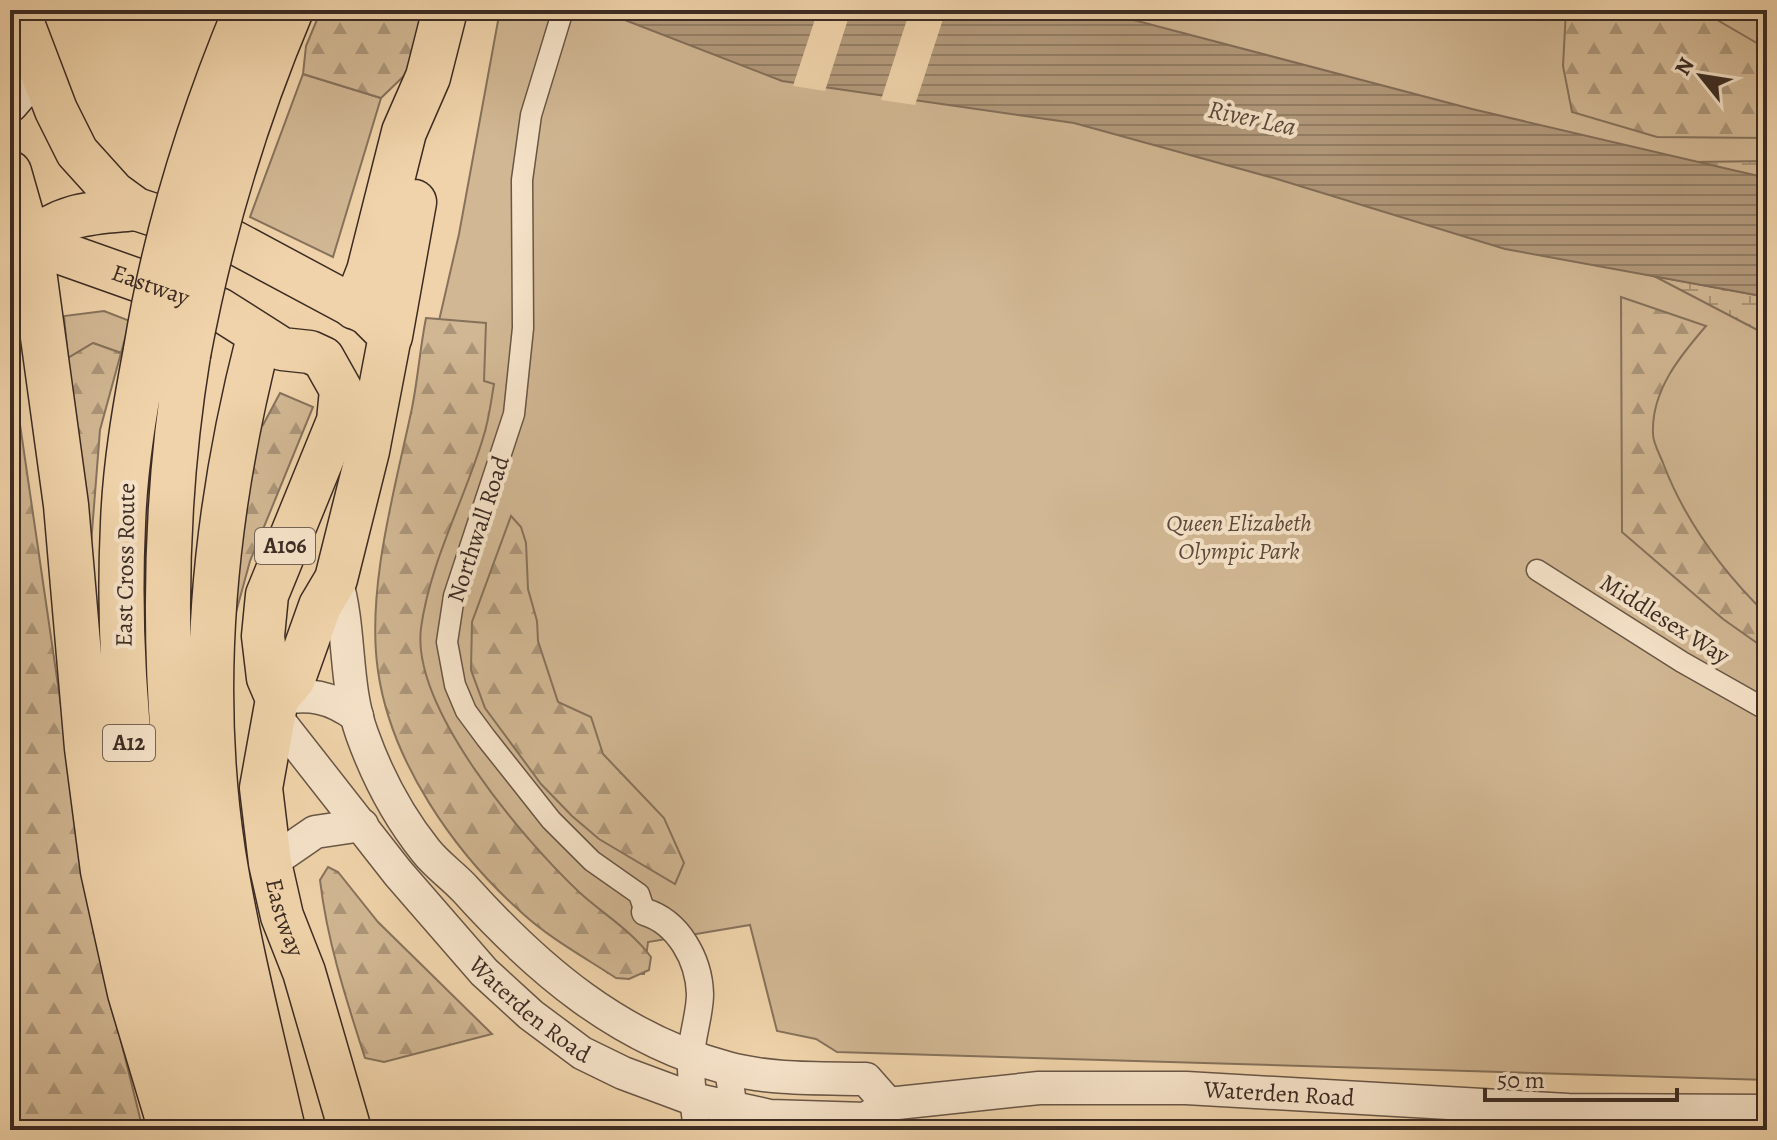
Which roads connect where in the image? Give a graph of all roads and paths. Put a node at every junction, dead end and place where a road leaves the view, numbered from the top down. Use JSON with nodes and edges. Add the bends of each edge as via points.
{"nodes":[{"id":1,"x":246,"y":10,"type":"edge"},
{"id":2,"x":291,"y":10,"type":"edge"},
{"id":3,"x":445,"y":10,"type":"edge"},
{"id":4,"x":563,"y":10,"type":"edge"},
{"id":5,"x":19,"y":13,"type":"edge"},
{"id":6,"x":25,"y":72,"type":"edge"},
{"id":7,"x":428,"y":77,"type":"junction"},
{"id":8,"x":10,"y":104,"type":"edge"},
{"id":9,"x":10,"y":172,"type":"edge"},
{"id":10,"x":136,"y":209,"type":"junction"},
{"id":11,"x":20,"y":239,"type":"edge"},
{"id":12,"x":230,"y":240,"type":"junction"},
{"id":13,"x":355,"y":307,"type":"junction"},
{"id":14,"x":390,"y":336,"type":"junction"},
{"id":15,"x":259,"y":337,"type":"junction"},
{"id":16,"x":310,"y":352,"type":"junction"},
{"id":17,"x":167,"y":353,"type":"junction"},
{"id":18,"x":1537,"y":570,"type":"dead end"},
{"id":19,"x":336,"y":579,"type":"junction"},
{"id":20,"x":276,"y":708,"type":"junction"},
{"id":21,"x":1767,"y":710,"type":"edge"},
{"id":22,"x":357,"y":716,"type":"junction"},
{"id":23,"x":362,"y":825,"type":"junction"},
{"id":24,"x":270,"y":863,"type":"junction"},
{"id":25,"x":645,"y":912,"type":"joint"},
{"id":26,"x":691,"y":1056,"type":"junction"},
{"id":27,"x":728,"y":1069,"type":"junction"},
{"id":28,"x":888,"y":1104,"type":"junction"},
{"id":29,"x":1767,"y":1111,"type":"edge"},
{"id":30,"x":695,"y":1114,"type":"edge"},
{"id":31,"x":736,"y":1120,"type":"edge"},
{"id":32,"x":171,"y":1130,"type":"edge"},
{"id":33,"x":200,"y":1130,"type":"edge"},
{"id":34,"x":240,"y":1130,"type":"edge"},
{"id":35,"x":283,"y":1130,"type":"edge"},
{"id":36,"x":350,"y":1130,"type":"edge"}],
"edges":[{"from":1,"to":17,"type":"highway","name":"East Cross Route","number":"A12","bridge":true,"via":[[215,88],[165,250]]},
{"from":2,"to":17,"type":"highway","name":"East Cross Route","number":"A12","bridge":true},
{"from":3,"to":7,"type":"highway"},
{"from":4,"to":25,"type":"street","name":"Northwall Road","via":[[531,115],[522,180],[523,328],[514,414],[454,596],[447,642],[460,697],[486,738],[551,820],[600,868],[639,894]]},
{"from":5,"to":6,"type":"main road"},
{"from":6,"to":8,"type":"main road"},
{"from":6,"to":10,"type":"main road","via":[[77,152]]},
{"from":7,"to":13,"type":"highway","via":[[404,132]]},
{"from":7,"to":14,"type":"highway","via":[[426,138]]},
{"from":9,"to":11,"type":"main road"},
{"from":10,"to":11,"type":"main road","via":[[67,218]]},
{"from":10,"to":12,"type":"main road"},
{"from":11,"to":15,"type":"main road","name":"Eastway","via":[[219,309]]},
{"from":11,"to":32,"type":"highway","number":"A12","via":[[66,505],[103,871],[130,993]]},
{"from":12,"to":13,"type":"main road"},
{"from":12,"to":15,"type":"main road","via":[[249,276]]},
{"from":13,"to":14,"type":"main road"},
{"from":13,"to":16,"type":"main road"},
{"from":14,"to":19,"type":"main road","name":"Eastway","number":"A106"},
{"from":15,"to":16,"type":"main road","name":"Eastway","via":[[282,349]]},
{"from":15,"to":35,"type":"highway","via":[[240,409],[221,523],[213,626],[213,737],[233,908]]},
{"from":16,"to":20,"type":"main road","number":"A106","via":[[323,358],[341,390],[338,421],[267,595],[266,665]]},
{"from":17,"to":33,"type":"highway","name":"East Cross Route","number":"A12","via":[[128,457],[121,633],[127,728],[152,918]]},
{"from":17,"to":34,"type":"highway","name":"East Cross Route","number":"A12","via":[[174,452],[165,623],[170,710],[190,882]]},
{"from":18,"to":21,"type":"street","name":"Middlesex Way"},
{"from":19,"to":20,"type":"main road","name":"Eastway","number":"A106","via":[[320,606],[294,679]]},
{"from":19,"to":22,"type":"street","name":"Waterden Road"},
{"from":20,"to":22,"type":"street","via":[[316,696],[337,701]]},
{"from":20,"to":23,"type":"street","name":"Waterden Road"},
{"from":20,"to":24,"type":"main road","name":"Eastway","number":"A106","via":[[261,788]]},
{"from":22,"to":26,"type":"street","name":"Waterden Road","via":[[383,787],[427,853],[517,947],[597,1011]]},
{"from":23,"to":24,"type":"street","via":[[315,832]]},
{"from":23,"to":30,"type":"street","name":"Waterden Road","via":[[484,972],[531,1015],[603,1064]]},
{"from":24,"to":36,"type":"main road","name":"Eastway","number":"A106"},
{"from":25,"to":26,"type":"street","name":"Northwall Road","via":[[666,920],[692,962],[700,994]]},
{"from":26,"to":27,"type":"street","name":"Waterden Road"},
{"from":26,"to":30,"type":"street","name":"Northwall Road"},
{"from":27,"to":28,"type":"street","name":"Waterden Road","via":[[866,1079]]},
{"from":27,"to":31,"type":"street"},
{"from":28,"to":29,"type":"street","name":"Waterden Road","via":[[1039,1088],[1186,1088],[1568,1110]]},
{"from":28,"to":31,"type":"street","name":"Waterden Road","via":[[866,1119]]},
{"from":30,"to":31,"type":"street","name":"Waterden Road"}]}
